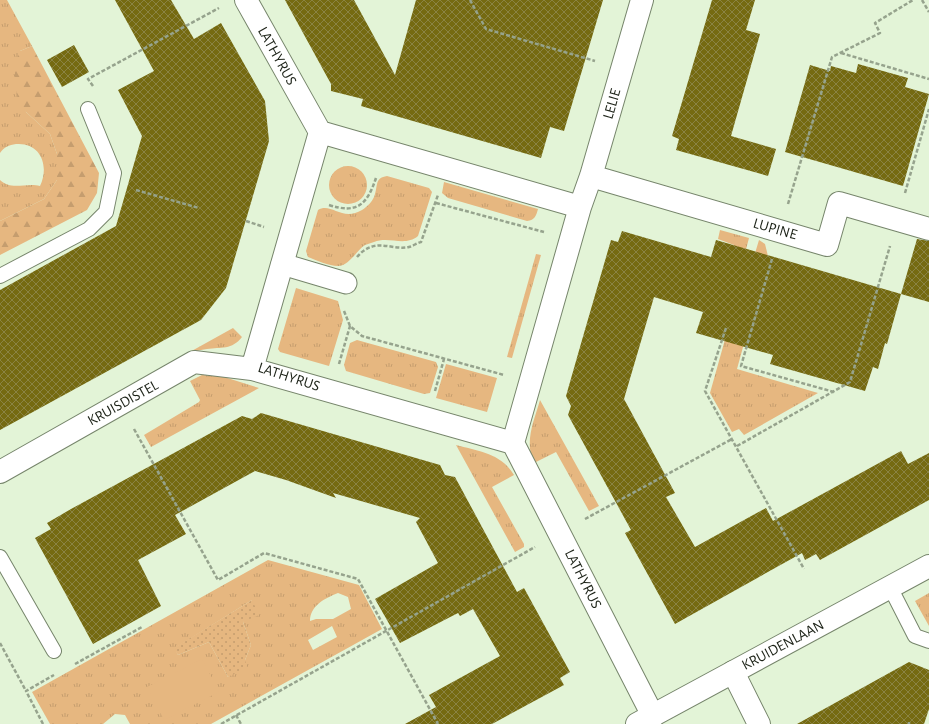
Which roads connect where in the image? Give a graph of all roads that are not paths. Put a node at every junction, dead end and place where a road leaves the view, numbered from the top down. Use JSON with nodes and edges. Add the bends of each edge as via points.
{"nodes":[{"id":1,"x":246,"y":0,"type":"edge"},
{"id":2,"x":642,"y":0,"type":"edge"},
{"id":3,"x":88,"y":109,"type":"road end"},
{"id":4,"x":320,"y":132,"type":"junction"},
{"id":5,"x":591,"y":176,"type":"junction"},
{"id":6,"x":580,"y":207,"type":"junction"},
{"id":7,"x":929,"y":229,"type":"edge"},
{"id":8,"x":282,"y":264,"type":"junction"},
{"id":9,"x":0,"y":276,"type":"edge"},
{"id":10,"x":346,"y":283,"type":"road end"},
{"id":11,"x":252,"y":369,"type":"junction"},
{"id":12,"x":512,"y":443,"type":"junction"},
{"id":13,"x":0,"y":472,"type":"edge"},
{"id":14,"x":0,"y":557,"type":"edge"},
{"id":15,"x":929,"y":566,"type":"edge"},
{"id":16,"x":890,"y":587,"type":"junction"},
{"id":17,"x":929,"y":641,"type":"edge"},
{"id":18,"x":54,"y":650,"type":"road end"},
{"id":19,"x":733,"y":672,"type":"junction"},
{"id":20,"x":645,"y":720,"type":"edge"},
{"id":21,"x":759,"y":724,"type":"edge"}],
"edges":[{"from":1,"to":4,"type":"street","name":"LATHYRUS"},
{"from":2,"to":5,"type":"street","name":"LELIE"},
{"from":3,"to":9,"type":"lane","via":[[114,173],[106,212],[89,229]]},
{"from":4,"to":6,"type":"street"},
{"from":4,"to":8,"type":"street","name":"LATHYRUS"},
{"from":5,"to":6,"type":"street","name":"LELIE"},
{"from":5,"to":7,"type":"street","name":"LUPINE","via":[[827,245],[839,203]]},
{"from":6,"to":12,"type":"street"},
{"from":8,"to":10,"type":"street"},
{"from":8,"to":11,"type":"street","name":"LATHYRUS"},
{"from":11,"to":12,"type":"street","name":"LATHYRUS"},
{"from":11,"to":13,"type":"street","name":"KRUISDISTEL","via":[[194,362]]},
{"from":12,"to":20,"type":"street","name":"LATHYRUS","via":[[560,533]]},
{"from":14,"to":18,"type":"lane"},
{"from":15,"to":16,"type":"street","name":"KRUIDENLAAN"},
{"from":16,"to":17,"type":"lane","via":[[915,636]]},
{"from":16,"to":19,"type":"street","name":"KRUIDENLAAN"},
{"from":19,"to":20,"type":"street","name":"KRUIDENLAAN"},
{"from":19,"to":21,"type":"street"}]}
